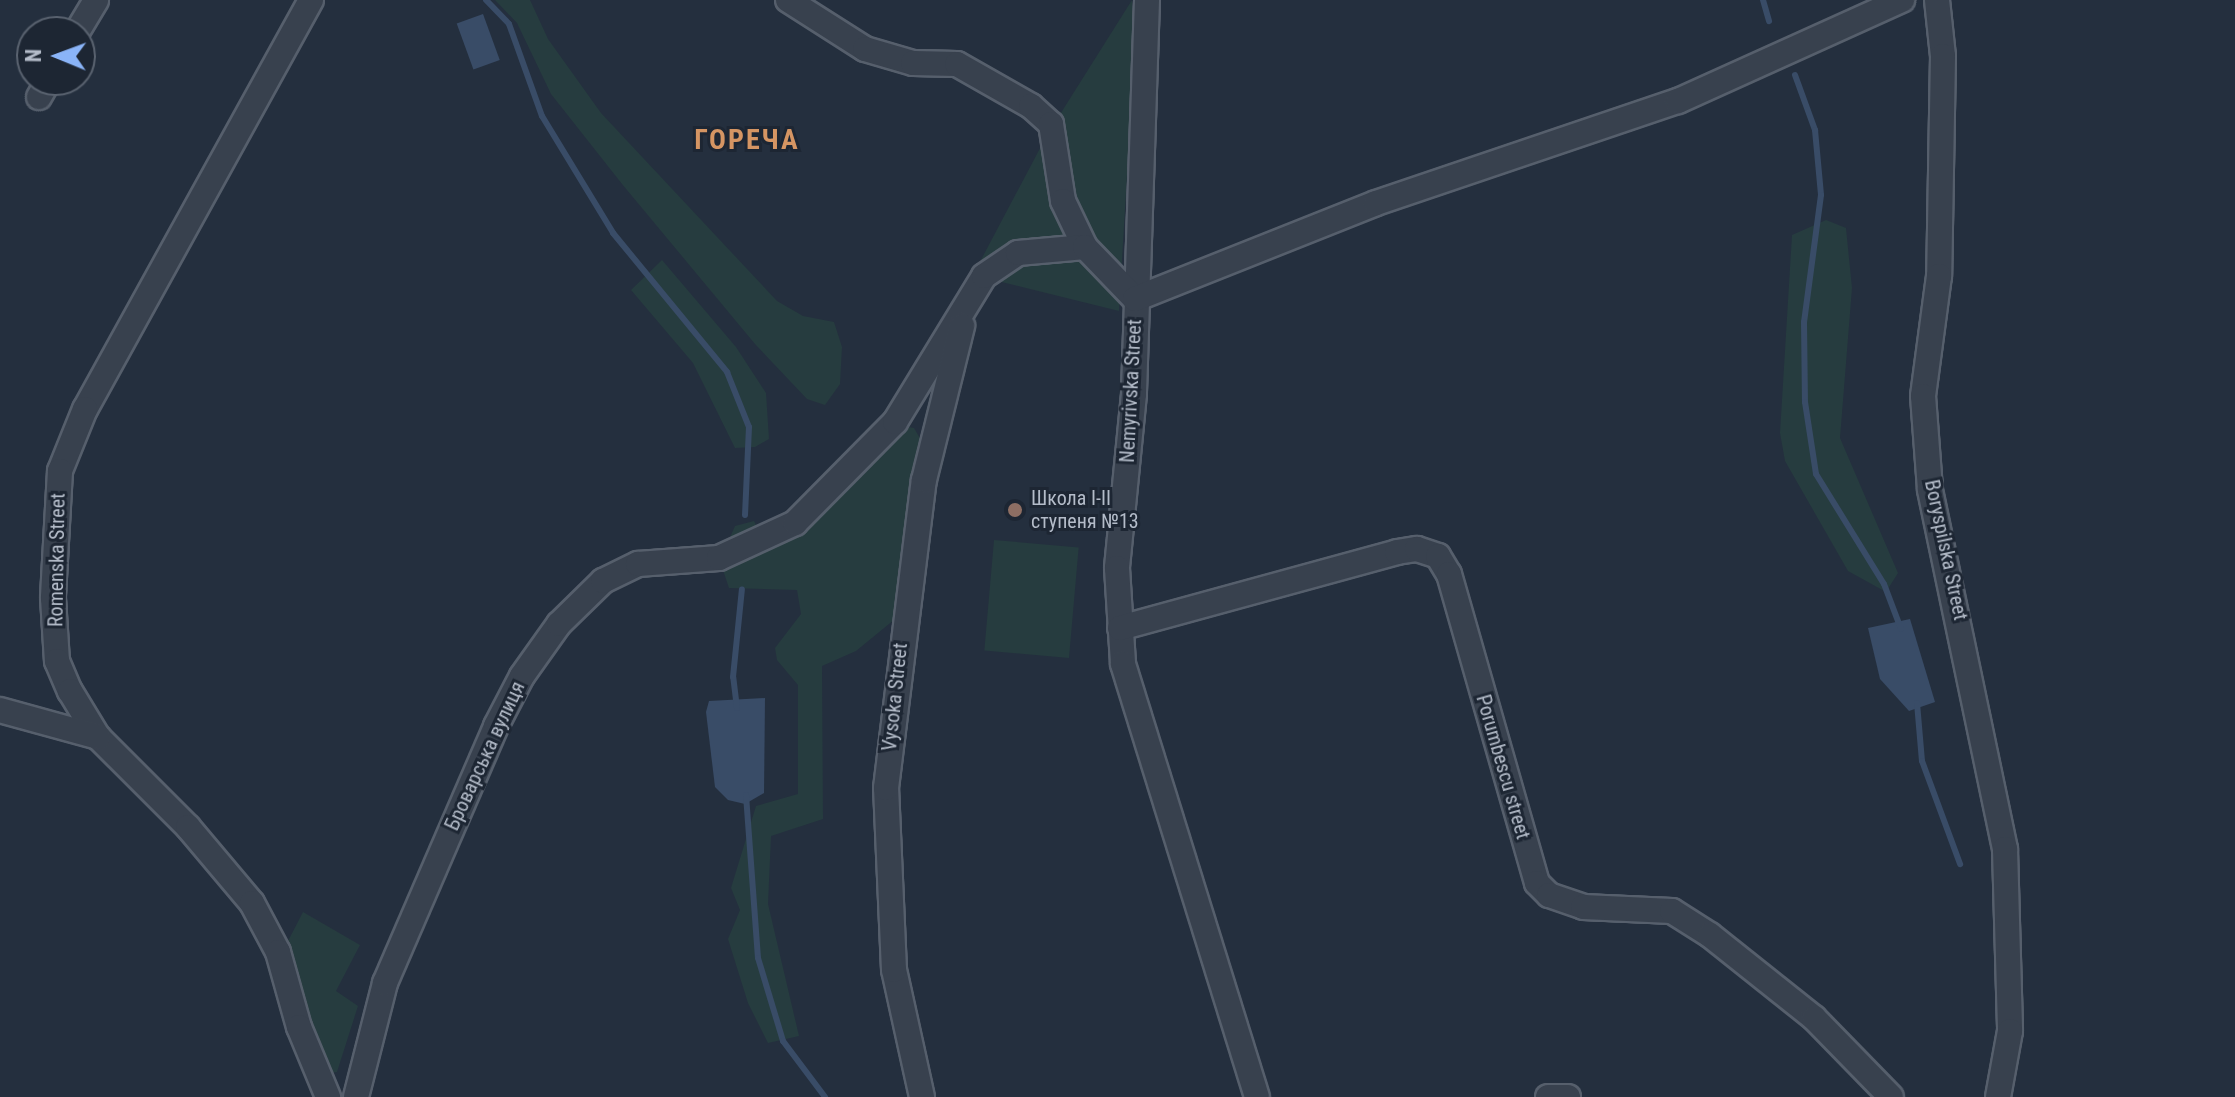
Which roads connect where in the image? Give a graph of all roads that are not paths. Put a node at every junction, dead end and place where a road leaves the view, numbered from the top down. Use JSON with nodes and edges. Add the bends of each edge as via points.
{"nodes":[{"id":1,"x":311,"y":0,"type":"edge"},
{"id":2,"x":788,"y":0,"type":"edge"},
{"id":3,"x":1147,"y":0,"type":"edge"},
{"id":4,"x":1902,"y":0,"type":"edge"},
{"id":5,"x":1937,"y":0,"type":"edge"},
{"id":6,"x":1085,"y":247,"type":"junction"},
{"id":7,"x":1135,"y":299,"type":"junction"},
{"id":8,"x":969,"y":300,"type":"junction"},
{"id":9,"x":1120,"y":628,"type":"junction"},
{"id":10,"x":0,"y":710,"type":"edge"},
{"id":11,"x":98,"y":737,"type":"junction"},
{"id":12,"x":328,"y":1097,"type":"edge"},
{"id":13,"x":356,"y":1097,"type":"edge"},
{"id":14,"x":922,"y":1097,"type":"edge"},
{"id":15,"x":1257,"y":1097,"type":"edge"},
{"id":16,"x":1548,"y":1097,"type":"edge"},
{"id":17,"x":1568,"y":1097,"type":"edge"},
{"id":18,"x":1891,"y":1097,"type":"edge"},
{"id":19,"x":1998,"y":1097,"type":"edge"}],
"edges":[{"from":1,"to":11,"type":"street","name":"Romenska Street","via":[[85,409],[60,471],[53,598],[57,661]]},
{"from":2,"to":6,"type":"street","via":[[865,49],[903,62],[957,64],[1031,106],[1051,124],[1063,201]]},
{"from":3,"to":7,"type":"street","name":"Nemyrivska Street"},
{"from":4,"to":7,"type":"street","via":[[1678,101],[1376,203]]},
{"from":5,"to":19,"type":"street","name":"Boryspilska Street","via":[[1943,56],[1939,276],[1923,396],[1930,490],[2005,849],[2010,1031]]},
{"from":6,"to":7,"type":"street"},
{"from":6,"to":8,"type":"street","name":"Броварська вулиця","via":[[1018,253],[984,276]]},
{"from":7,"to":9,"type":"street","name":"Nemyrivska Street","via":[[1134,394],[1117,568]]},
{"from":8,"to":13,"type":"street","name":"Броварська вулиця","via":[[895,422],[795,523],[719,558],[638,564],[603,581],[559,624],[522,676],[496,726],[385,983]]},
{"from":8,"to":14,"type":"street","name":"Vysoka Street","via":[[924,480],[886,788],[894,970]]},
{"from":9,"to":15,"type":"street","name":"Nemyrivska Street","via":[[1123,664]]},
{"from":9,"to":18,"type":"street","name":"Porumbescu street","via":[[1397,552],[1417,549],[1438,556],[1449,574],[1537,883],[1549,895],[1583,907],[1672,911],[1814,1018]]},
{"from":10,"to":11,"type":"street"},
{"from":11,"to":12,"type":"street","name":"Romenska Street","via":[[188,827],[252,903],[278,952],[299,1027]]},
{"from":16,"to":17,"type":"street"}]}
